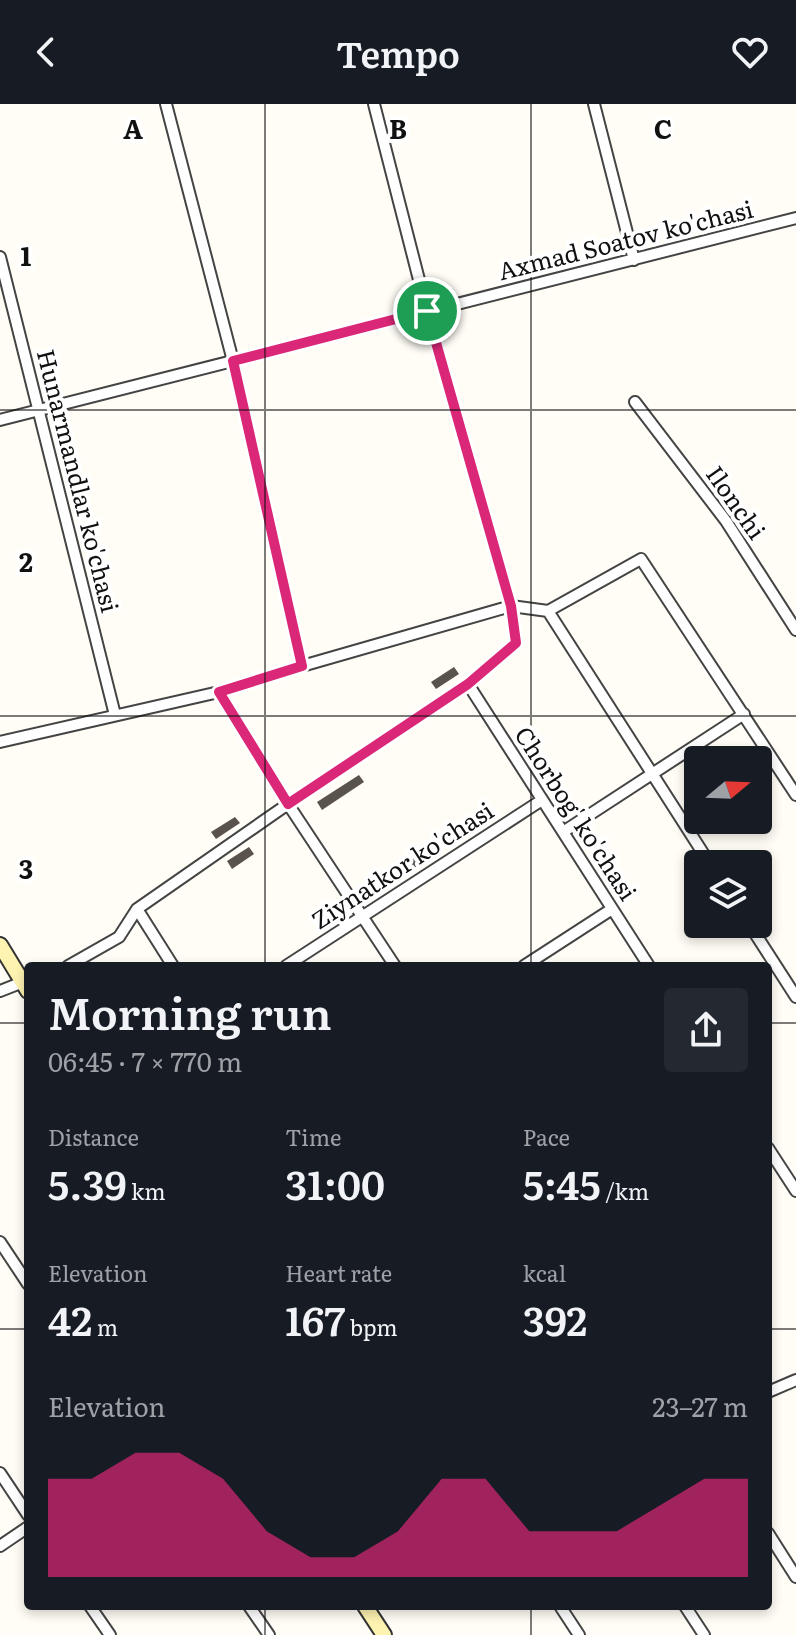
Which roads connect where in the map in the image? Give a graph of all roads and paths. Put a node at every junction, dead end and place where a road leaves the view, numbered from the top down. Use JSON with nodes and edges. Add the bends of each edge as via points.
{"nodes":[{"id":1,"x":166,"y":104,"type":"edge"},
{"id":2,"x":374,"y":104,"type":"edge"},
{"id":3,"x":594,"y":104,"type":"edge"},
{"id":4,"x":796,"y":218,"type":"edge"},
{"id":5,"x":0,"y":257,"type":"edge"},
{"id":6,"x":634,"y":260,"type":"junction"},
{"id":7,"x":427,"y":311,"type":"junction"},
{"id":8,"x":233,"y":361,"type":"junction"},
{"id":9,"x":635,"y":402,"type":"dead end"},
{"id":10,"x":39,"y":410,"type":"junction"},
{"id":11,"x":0,"y":420,"type":"edge"},
{"id":12,"x":511,"y":606,"type":"junction"},
{"id":13,"x":548,"y":611,"type":"junction"},
{"id":14,"x":796,"y":630,"type":"edge"},
{"id":15,"x":302,"y":666,"type":"junction"},
{"id":16,"x":468,"y":684,"type":"junction"},
{"id":17,"x":219,"y":692,"type":"junction"},
{"id":18,"x":744,"y":714,"type":"junction"},
{"id":19,"x":115,"y":715,"type":"junction"},
{"id":20,"x":0,"y":742,"type":"edge"},
{"id":21,"x":652,"y":774,"type":"junction"},
{"id":22,"x":796,"y":795,"type":"edge"},
{"id":23,"x":542,"y":800,"type":"junction"},
{"id":24,"x":288,"y":804,"type":"junction"},
{"id":25,"x":563,"y":832,"type":"junction"},
{"id":26,"x":701,"y":850,"type":"edge"},
{"id":27,"x":137,"y":909,"type":"junction"},
{"id":28,"x":612,"y":909,"type":"junction"},
{"id":29,"x":361,"y":917,"type":"junction"},
{"id":30,"x":758,"y":938,"type":"edge"},
{"id":31,"x":0,"y":945,"type":"edge"},
{"id":32,"x":75,"y":962,"type":"edge"},
{"id":33,"x":170,"y":962,"type":"edge"},
{"id":34,"x":292,"y":962,"type":"edge"},
{"id":35,"x":392,"y":962,"type":"edge"},
{"id":36,"x":530,"y":962,"type":"edge"},
{"id":37,"x":646,"y":962,"type":"edge"},
{"id":38,"x":24,"y":985,"type":"edge"},
{"id":39,"x":24,"y":988,"type":"edge"},
{"id":40,"x":0,"y":991,"type":"edge"},
{"id":41,"x":796,"y":997,"type":"edge"},
{"id":42,"x":772,"y":1154,"type":"edge"},
{"id":43,"x":796,"y":1191,"type":"edge"},
{"id":44,"x":0,"y":1242,"type":"edge"},
{"id":45,"x":24,"y":1278,"type":"edge"},
{"id":46,"x":795,"y":1383,"type":"edge"},
{"id":47,"x":772,"y":1391,"type":"edge"},
{"id":48,"x":0,"y":1473,"type":"edge"},
{"id":49,"x":24,"y":1509,"type":"edge"},
{"id":50,"x":24,"y":1530,"type":"edge"},
{"id":51,"x":772,"y":1539,"type":"edge"},
{"id":52,"x":0,"y":1546,"type":"edge"},
{"id":53,"x":796,"y":1577,"type":"edge"},
{"id":54,"x":93,"y":1610,"type":"edge"},
{"id":55,"x":252,"y":1610,"type":"edge"},
{"id":56,"x":368,"y":1610,"type":"edge"},
{"id":57,"x":563,"y":1610,"type":"edge"},
{"id":58,"x":688,"y":1610,"type":"edge"},
{"id":59,"x":110,"y":1635,"type":"edge"},
{"id":60,"x":269,"y":1635,"type":"edge"},
{"id":61,"x":384,"y":1635,"type":"edge"},
{"id":62,"x":579,"y":1635,"type":"edge"},
{"id":63,"x":704,"y":1635,"type":"edge"}],
"edges":[{"from":1,"to":8,"type":"street"},
{"from":2,"to":7,"type":"street"},
{"from":3,"to":6,"type":"street"},
{"from":4,"to":6,"type":"street","name":"Axmad Soatov ko'chasi"},
{"from":5,"to":10,"type":"street","name":"Hunarmandlar ko'chasi"},
{"from":6,"to":7,"type":"street","name":"Axmad Soatov ko'chasi"},
{"from":7,"to":8,"type":"street","name":"Axmad Soatov ko'chasi"},
{"from":7,"to":12,"type":"street"},
{"from":8,"to":10,"type":"street","name":"Axmad Soatov ko'chasi"},
{"from":8,"to":15,"type":"street"},
{"from":9,"to":14,"type":"street","name":"Ilonchi","via":[[726,521]]},
{"from":10,"to":11,"type":"street","name":"Axmad Soatov ko'chasi"},
{"from":10,"to":19,"type":"street","name":"Hunarmandlar ko'chasi"},
{"from":12,"to":13,"type":"street"},
{"from":12,"to":15,"type":"street"},
{"from":12,"to":16,"type":"street","via":[[516,643]]},
{"from":13,"to":18,"type":"street","via":[[641,559]]},
{"from":13,"to":21,"type":"street"},
{"from":15,"to":17,"type":"street"},
{"from":16,"to":23,"type":"street","name":"Chorbog' ko'chasi"},
{"from":16,"to":24,"type":"street"},
{"from":17,"to":19,"type":"street"},
{"from":17,"to":24,"type":"street"},
{"from":18,"to":21,"type":"street"},
{"from":18,"to":22,"type":"street"},
{"from":19,"to":20,"type":"street"},
{"from":21,"to":25,"type":"street"},
{"from":21,"to":26,"type":"street"},
{"from":23,"to":25,"type":"street","name":"Chorbog' ko'chasi"},
{"from":23,"to":29,"type":"street","name":"Ziynatkor ko'chasi"},
{"from":24,"to":27,"type":"street"},
{"from":24,"to":29,"type":"street"},
{"from":25,"to":28,"type":"street","name":"Chorbog' ko'chasi"},
{"from":27,"to":32,"type":"street","via":[[119,937]]},
{"from":27,"to":33,"type":"street"},
{"from":28,"to":36,"type":"street"},
{"from":28,"to":37,"type":"street","name":"Chorbog' ko'chasi"},
{"from":29,"to":34,"type":"street","name":"Ziynatkor ko'chasi"},
{"from":29,"to":35,"type":"street"},
{"from":30,"to":41,"type":"street"},
{"from":31,"to":38,"type":"main road"},
{"from":39,"to":40,"type":"street"},
{"from":42,"to":43,"type":"street"},
{"from":44,"to":45,"type":"street"},
{"from":46,"to":47,"type":"street"},
{"from":48,"to":49,"type":"street"},
{"from":50,"to":52,"type":"street"},
{"from":51,"to":53,"type":"street"},
{"from":54,"to":59,"type":"street"},
{"from":55,"to":60,"type":"street"},
{"from":56,"to":61,"type":"main road"},
{"from":57,"to":62,"type":"street"},
{"from":58,"to":63,"type":"street"}]}
